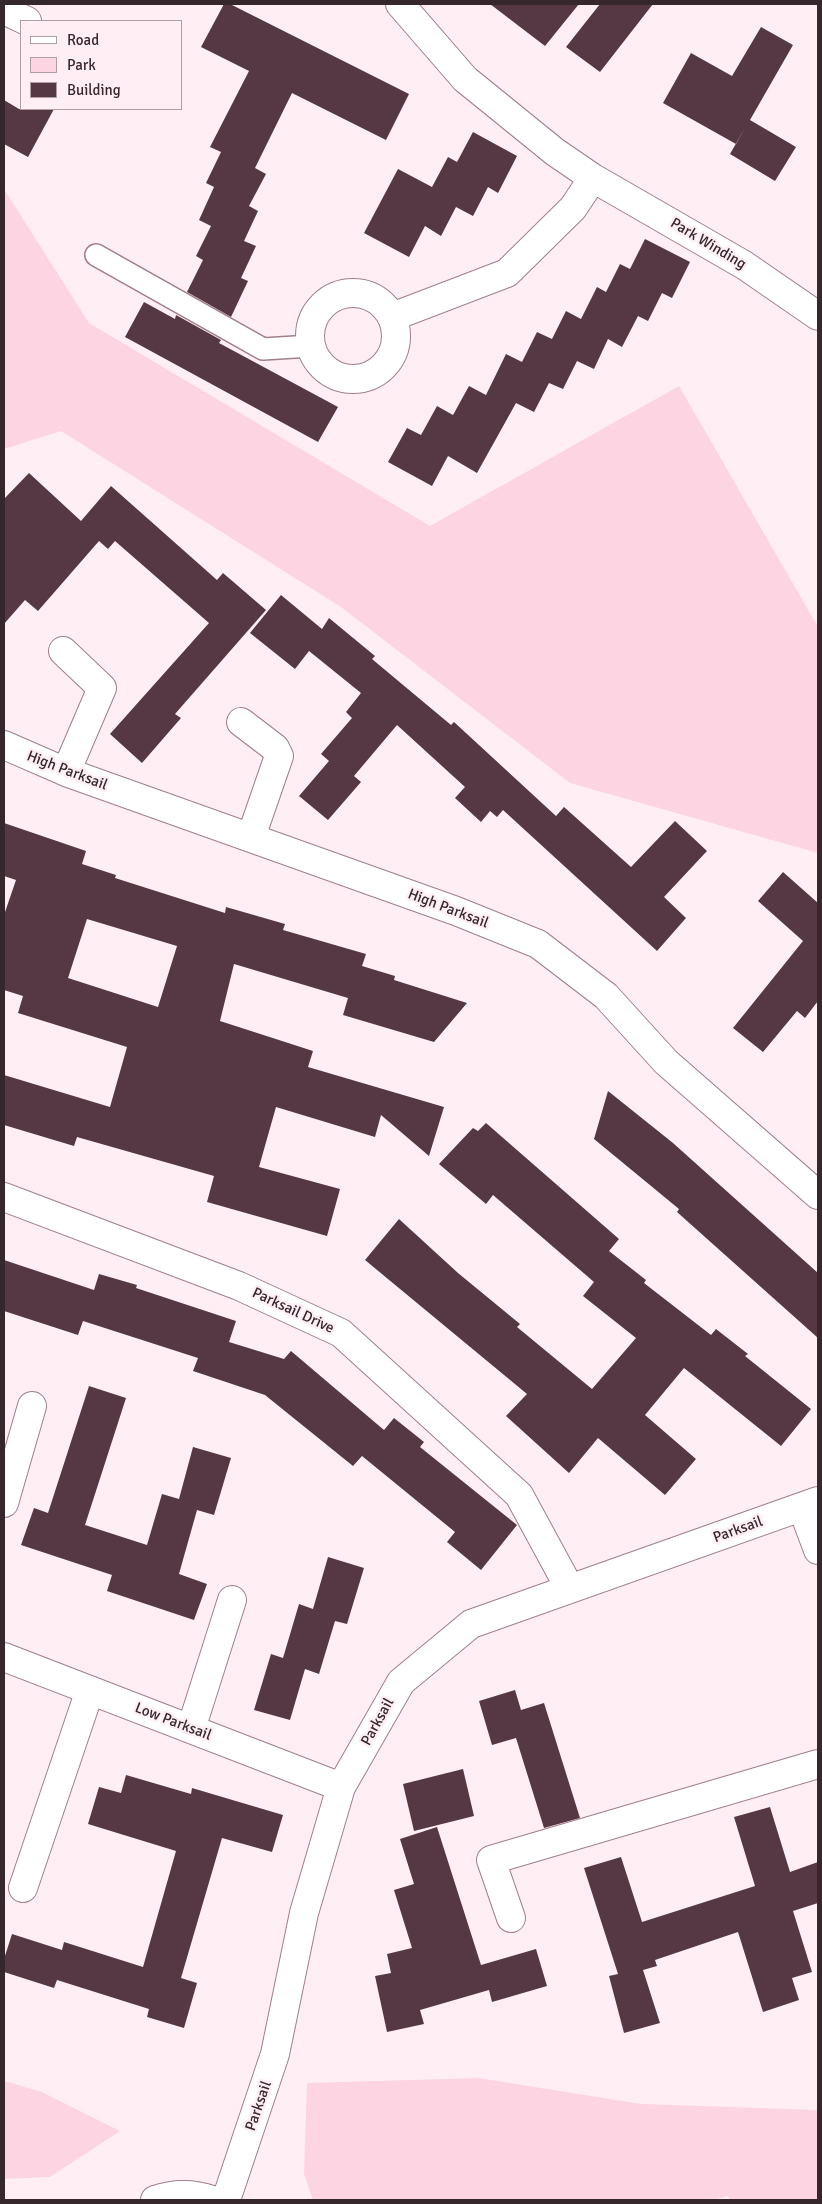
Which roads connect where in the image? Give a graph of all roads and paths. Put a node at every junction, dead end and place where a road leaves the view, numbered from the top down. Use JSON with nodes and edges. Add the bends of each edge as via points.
{"nodes":[{"id":1,"x":400,"y":4,"type":"edge"},
{"id":2,"x":4,"y":10,"type":"edge"},
{"id":3,"x":25,"y":20,"type":"edge"},
{"id":4,"x":593,"y":178,"type":"junction"},
{"id":5,"x":96,"y":255,"type":"dead end"},
{"id":6,"x":818,"y":316,"type":"edge"},
{"id":7,"x":392,"y":317,"type":"junction"},
{"id":8,"x":311,"y":346,"type":"junction"},
{"id":9,"x":64,"y":651,"type":"dead end"},
{"id":10,"x":241,"y":722,"type":"dead end"},
{"id":11,"x":4,"y":745,"type":"edge"},
{"id":12,"x":66,"y":772,"type":"junction"},
{"id":13,"x":251,"y":837,"type":"junction"},
{"id":14,"x":818,"y":1195,"type":"edge"},
{"id":15,"x":4,"y":1198,"type":"edge"},
{"id":16,"x":32,"y":1406,"type":"dead end"},
{"id":17,"x":4,"y":1503,"type":"edge"},
{"id":18,"x":810,"y":1504,"type":"edge"},
{"id":19,"x":818,"y":1550,"type":"edge"},
{"id":20,"x":570,"y":1589,"type":"junction"},
{"id":21,"x":232,"y":1600,"type":"dead end"},
{"id":22,"x":4,"y":1657,"type":"edge"},
{"id":23,"x":90,"y":1690,"type":"junction"},
{"id":24,"x":191,"y":1729,"type":"junction"},
{"id":25,"x":818,"y":1764,"type":"edge"},
{"id":26,"x":342,"y":1787,"type":"junction"},
{"id":27,"x":22,"y":1888,"type":"dead end"},
{"id":28,"x":511,"y":1918,"type":"dead end"},
{"id":29,"x":155,"y":2200,"type":"edge"},
{"id":30,"x":212,"y":2200,"type":"edge"},
{"id":31,"x":226,"y":2200,"type":"edge"}],
"edges":[{"from":1,"to":4,"type":"street","name":"Park Winding","via":[[465,79],[555,152]]},
{"from":2,"to":3,"type":"street"},
{"from":4,"to":6,"type":"street","name":"Park Winding","via":[[744,265]]},
{"from":4,"to":7,"type":"street","via":[[572,208],[507,273]]},
{"from":5,"to":8,"type":"lane","via":[[263,348]]},
{"from":7,"to":8,"type":"street","via":[[372,297],[345,294],[332,298],[314,318]]},
{"from":7,"to":8,"type":"street","via":[[395,343],[391,356],[373,374],[348,379],[335,375],[324,368]]},
{"from":9,"to":12,"type":"street","via":[[102,688]]},
{"from":10,"to":13,"type":"street","via":[[275,748],[279,756]]},
{"from":11,"to":12,"type":"street","name":"High Parksail"},
{"from":12,"to":13,"type":"street","name":"High Parksail"},
{"from":13,"to":14,"type":"street","name":"High Parksail","via":[[538,944],[606,996],[666,1062]]},
{"from":15,"to":20,"type":"street","name":"Parksail Drive","via":[[239,1286],[341,1333],[519,1495]]},
{"from":16,"to":17,"type":"street"},
{"from":18,"to":19,"type":"street"},
{"from":18,"to":20,"type":"street","name":"Parksail"},
{"from":20,"to":26,"type":"street","name":"Parksail","via":[[471,1624],[401,1682]]},
{"from":21,"to":24,"type":"street"},
{"from":22,"to":23,"type":"street","name":"Low Parksail"},
{"from":23,"to":24,"type":"street","name":"Low Parksail"},
{"from":23,"to":27,"type":"street"},
{"from":24,"to":26,"type":"street","name":"Low Parksail"},
{"from":25,"to":28,"type":"street","via":[[491,1860]]},
{"from":26,"to":31,"type":"street","name":"Parksail","via":[[304,1913],[275,2054]]},
{"from":29,"to":30,"type":"street","via":[[171,2195],[198,2195]]}]}
